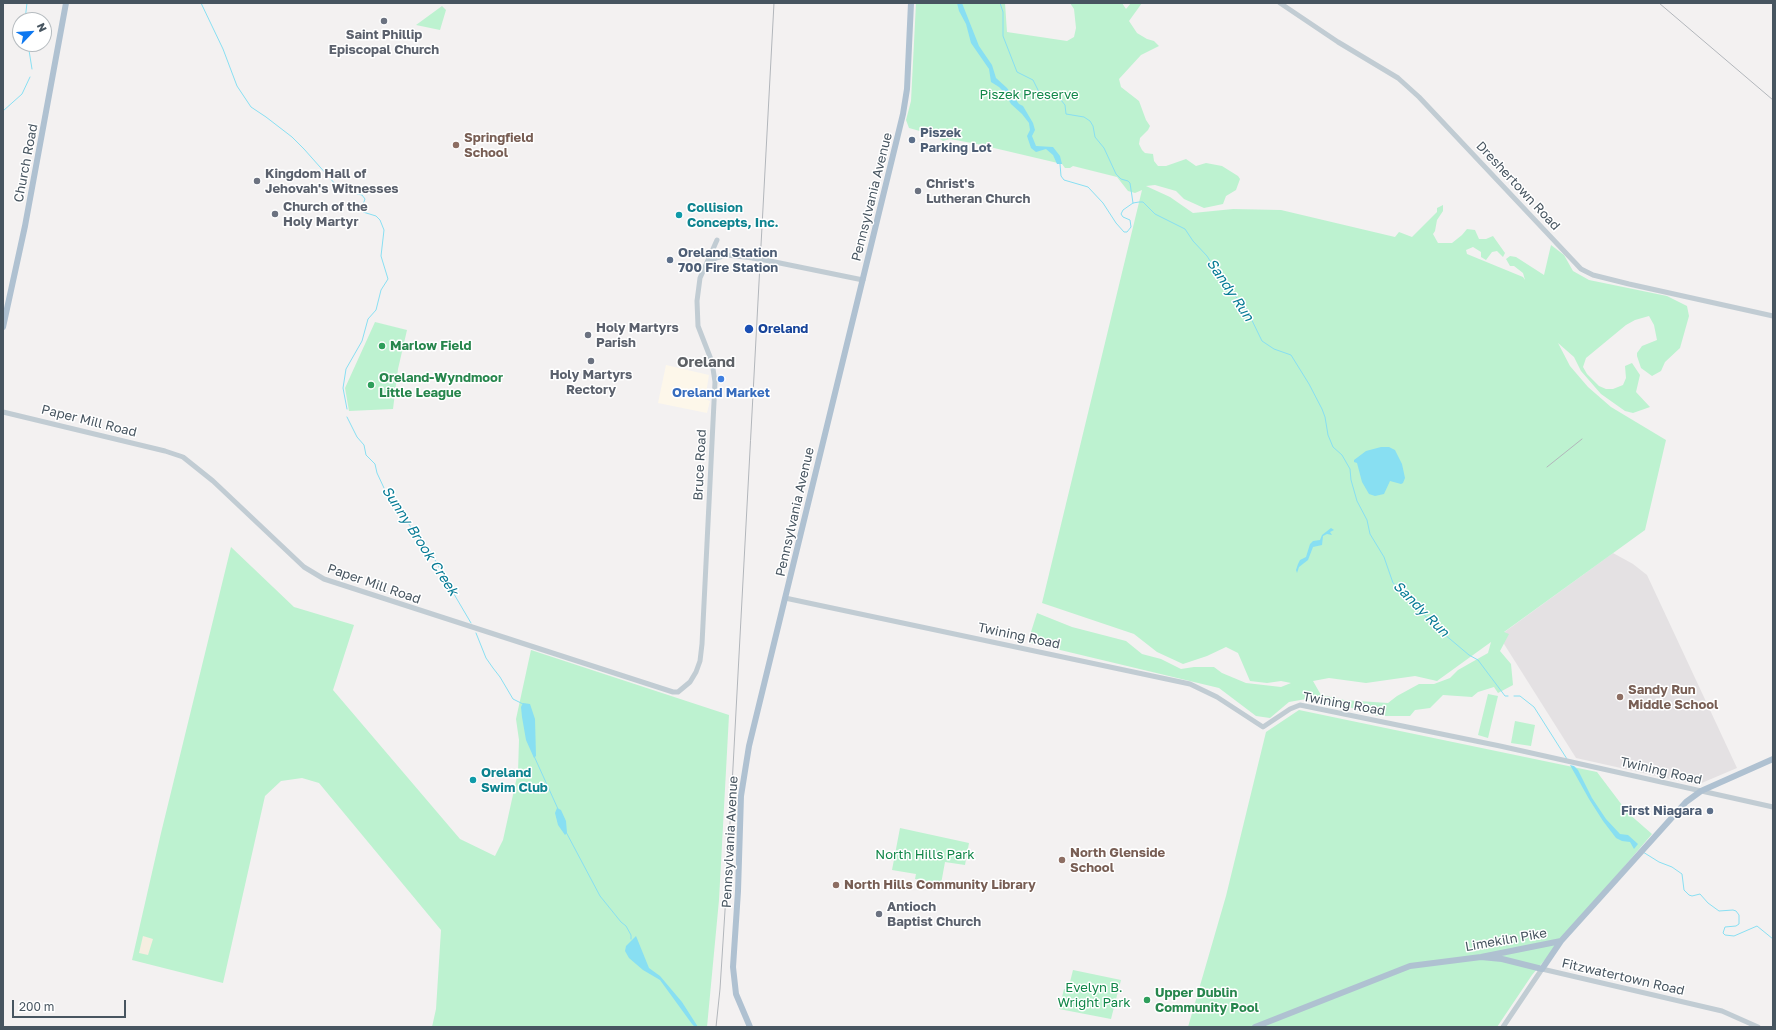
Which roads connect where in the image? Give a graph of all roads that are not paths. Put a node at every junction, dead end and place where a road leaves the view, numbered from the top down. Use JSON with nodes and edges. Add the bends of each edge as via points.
{"nodes":[{"id":1,"x":66,"y":3,"type":"edge"},
{"id":2,"x":911,"y":3,"type":"edge"},
{"id":3,"x":1280,"y":3,"type":"edge"},
{"id":4,"x":717,"y":240,"type":"dead end"},
{"id":5,"x":707,"y":264,"type":"junction"},
{"id":6,"x":863,"y":280,"type":"junction"},
{"id":7,"x":1773,"y":316,"type":"edge"},
{"id":8,"x":3,"y":327,"type":"edge"},
{"id":9,"x":3,"y":412,"type":"edge"},
{"id":10,"x":785,"y":598,"type":"junction"},
{"id":11,"x":681,"y":691,"type":"joint"},
{"id":12,"x":1773,"y":759,"type":"edge"},
{"id":13,"x":1701,"y":791,"type":"junction"},
{"id":14,"x":1773,"y":807,"type":"edge"},
{"id":15,"x":1561,"y":941,"type":"junction"},
{"id":16,"x":1481,"y":957,"type":"junction"},
{"id":17,"x":1542,"y":970,"type":"junction"},
{"id":18,"x":750,"y":1027,"type":"edge"},
{"id":19,"x":1255,"y":1027,"type":"edge"},
{"id":20,"x":1503,"y":1027,"type":"edge"},
{"id":21,"x":1758,"y":1027,"type":"edge"}],
"edges":[{"from":1,"to":8,"type":"main road","name":"Church Road","via":[[25,226]]},
{"from":2,"to":6,"type":"main road","name":"Pennsylvania Avenue","via":[[904,108]]},
{"from":3,"to":7,"type":"street","name":"Dreshertown Road","via":[[1398,78],[1419,97],[1581,269],[1593,276]]},
{"from":4,"to":5,"type":"street","name":"Bruce Road"},
{"from":5,"to":6,"type":"street","bridge":true,"via":[[727,255]]},
{"from":5,"to":11,"type":"street","name":"Bruce Road","via":[[698,286],[697,319],[716,382],[702,644],[697,668],[690,682]]},
{"from":6,"to":10,"type":"main road","name":"Pennsylvania Avenue"},
{"from":9,"to":11,"type":"street","name":"Paper Mill Road","via":[[183,457],[304,567],[324,579],[672,692]]},
{"from":10,"to":13,"type":"street","name":"Twining Road","via":[[1190,684],[1217,697],[1263,727],[1300,705]]},
{"from":10,"to":18,"type":"main road","name":"Pennsylvania Avenue","via":[[749,746],[741,796],[733,967],[736,994]]},
{"from":12,"to":13,"type":"main road","name":"Limekiln Pike"},
{"from":13,"to":14,"type":"street","name":"Twining Road"},
{"from":13,"to":15,"type":"main road","name":"Limekiln Pike","via":[[1686,802]]},
{"from":15,"to":16,"type":"main road","name":"Limekiln Pike"},
{"from":15,"to":17,"type":"main road"},
{"from":16,"to":17,"type":"main road","name":"Fitzwatertown Road","via":[[1502,959]]},
{"from":16,"to":19,"type":"main road","name":"Limekiln Pike","via":[[1423,963],[1401,969]]},
{"from":17,"to":20,"type":"street"},
{"from":17,"to":21,"type":"street","name":"Fitzwatertown Road","via":[[1734,1015]]}]}
